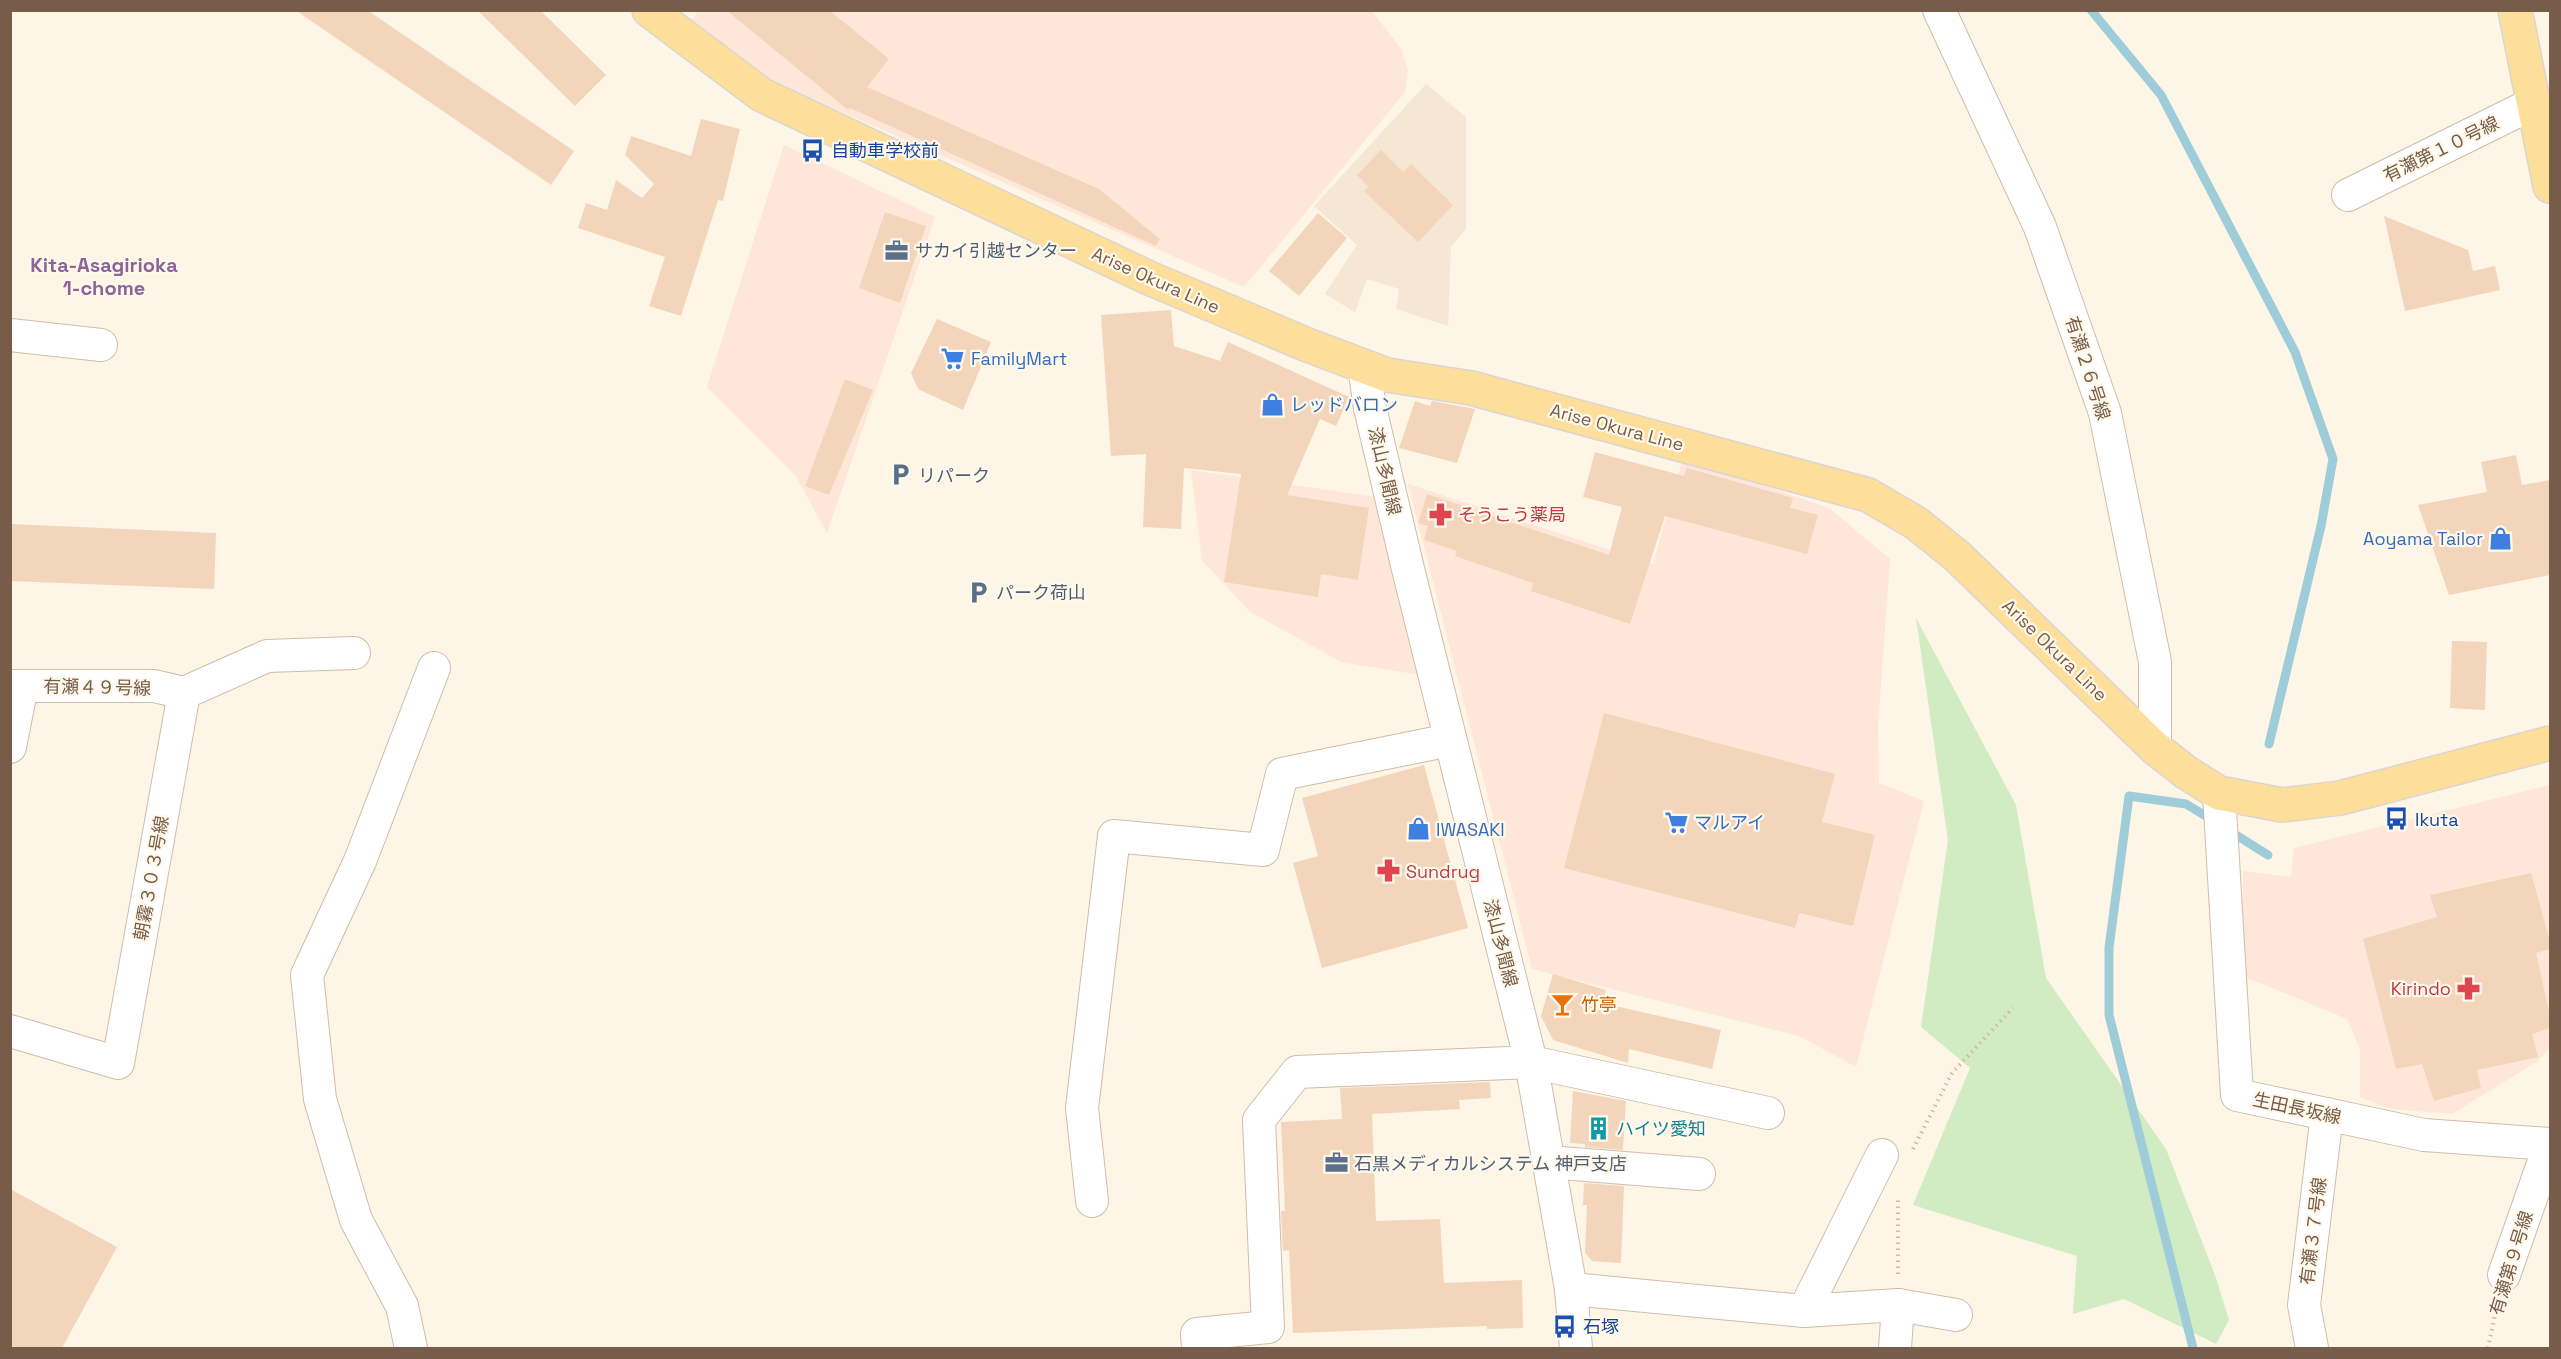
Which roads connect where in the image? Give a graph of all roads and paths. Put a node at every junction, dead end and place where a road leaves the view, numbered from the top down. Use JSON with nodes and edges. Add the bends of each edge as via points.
{"nodes":[{"id":1,"x":649,"y":10,"type":"edge"},
{"id":2,"x":1939,"y":10,"type":"edge"},
{"id":3,"x":2515,"y":10,"type":"edge"},
{"id":4,"x":2541,"y":116,"type":"edge"},
{"id":5,"x":2550,"y":186,"type":"edge"},
{"id":6,"x":2348,"y":195,"type":"dead end"},
{"id":7,"x":10,"y":335,"type":"edge"},
{"id":8,"x":101,"y":345,"type":"dead end"},
{"id":9,"x":1364,"y":366,"type":"junction"},
{"id":10,"x":354,"y":653,"type":"dead end"},
{"id":11,"x":434,"y":668,"type":"dead end"},
{"id":12,"x":16,"y":686,"type":"edge"},
{"id":13,"x":184,"y":693,"type":"junction"},
{"id":14,"x":1450,"y":740,"type":"junction"},
{"id":15,"x":2550,"y":743,"type":"edge"},
{"id":16,"x":10,"y":747,"type":"edge"},
{"id":17,"x":2155,"y":748,"type":"junction"},
{"id":18,"x":2219,"y":793,"type":"junction"},
{"id":19,"x":2013,"y":1008,"type":"dead end"},
{"id":20,"x":10,"y":1031,"type":"edge"},
{"id":21,"x":1531,"y":1062,"type":"junction"},
{"id":22,"x":1768,"y":1113,"type":"dead end"},
{"id":23,"x":2327,"y":1114,"type":"junction"},
{"id":24,"x":2550,"y":1144,"type":"edge"},
{"id":25,"x":1895,"y":1156,"type":"joint"},
{"id":26,"x":1549,"y":1162,"type":"junction"},
{"id":27,"x":1699,"y":1174,"type":"dead end"},
{"id":28,"x":1898,"y":1189,"type":"dead end"},
{"id":29,"x":1092,"y":1202,"type":"dead end"},
{"id":30,"x":2504,"y":1275,"type":"joint"},
{"id":31,"x":1571,"y":1289,"type":"junction"},
{"id":32,"x":1898,"y":1305,"type":"junction"},
{"id":33,"x":1804,"y":1311,"type":"junction"},
{"id":34,"x":1956,"y":1315,"type":"dead end"},
{"id":35,"x":411,"y":1348,"type":"edge"},
{"id":36,"x":1198,"y":1348,"type":"edge"},
{"id":37,"x":1576,"y":1348,"type":"edge"},
{"id":38,"x":1895,"y":1348,"type":"edge"},
{"id":39,"x":2312,"y":1348,"type":"edge"},
{"id":40,"x":2487,"y":1348,"type":"edge"}],
"edges":[{"from":1,"to":9,"type":"main road","name":"Arise Okura Line","via":[[762,95],[1149,278]]},
{"from":2,"to":17,"type":"street","name":"有瀬２６号線","via":[[2040,227],[2105,413],[2155,662]]},
{"from":3,"to":4,"type":"main road"},
{"from":4,"to":5,"type":"main road"},
{"from":4,"to":6,"type":"street","name":"有瀬第１０号線"},
{"from":7,"to":8,"type":"street"},
{"from":9,"to":14,"type":"street","name":"漆山多聞線","via":[[1370,408]]},
{"from":9,"to":17,"type":"main road","name":"Arise Okura Line","via":[[1387,375],[1472,388],[1868,495],[1916,522],[1957,556]]},
{"from":10,"to":13,"type":"street","via":[[267,656]]},
{"from":11,"to":35,"type":"street","via":[[360,861],[307,975],[320,1100],[356,1220],[402,1306]]},
{"from":12,"to":13,"type":"street","name":"有瀬４９号線","via":[[154,686]]},
{"from":12,"to":16,"type":"street"},
{"from":13,"to":20,"type":"street","name":"朝霧３０３号線","via":[[118,1063]]},
{"from":14,"to":21,"type":"street","name":"漆山多聞線"},
{"from":14,"to":29,"type":"street","via":[[1282,774],[1263,850],[1114,836],[1082,1108]]},
{"from":15,"to":18,"type":"main road","name":"Arise Okura Line","via":[[2340,798],[2282,806]]},
{"from":17,"to":18,"type":"main road","name":"Arise Okura Line"},
{"from":18,"to":23,"type":"street","name":"生田長坂線","via":[[2237,1095]]},
{"from":19,"to":25,"type":"path","via":[[1952,1073]]},
{"from":21,"to":22,"type":"street"},
{"from":21,"to":26,"type":"street","name":"漆山多聞線"},
{"from":21,"to":36,"type":"street","via":[[1297,1072],[1259,1120],[1268,1327],[1197,1334]]},
{"from":23,"to":24,"type":"street","name":"生田長坂線","via":[[2424,1135]]},
{"from":23,"to":39,"type":"street","name":"有瀬３７号線","via":[[2304,1305]]},
{"from":24,"to":30,"type":"street","name":"有瀬第９号線"},
{"from":25,"to":33,"type":"street"},
{"from":26,"to":27,"type":"street"},
{"from":26,"to":31,"type":"street","name":"漆山多聞線"},
{"from":28,"to":32,"type":"path"},
{"from":30,"to":40,"type":"path","name":"有瀬第９号線"},
{"from":31,"to":33,"type":"street"},
{"from":31,"to":37,"type":"street","name":"漆山多聞線"},
{"from":32,"to":33,"type":"street"},
{"from":32,"to":34,"type":"street"},
{"from":32,"to":38,"type":"street"}]}
